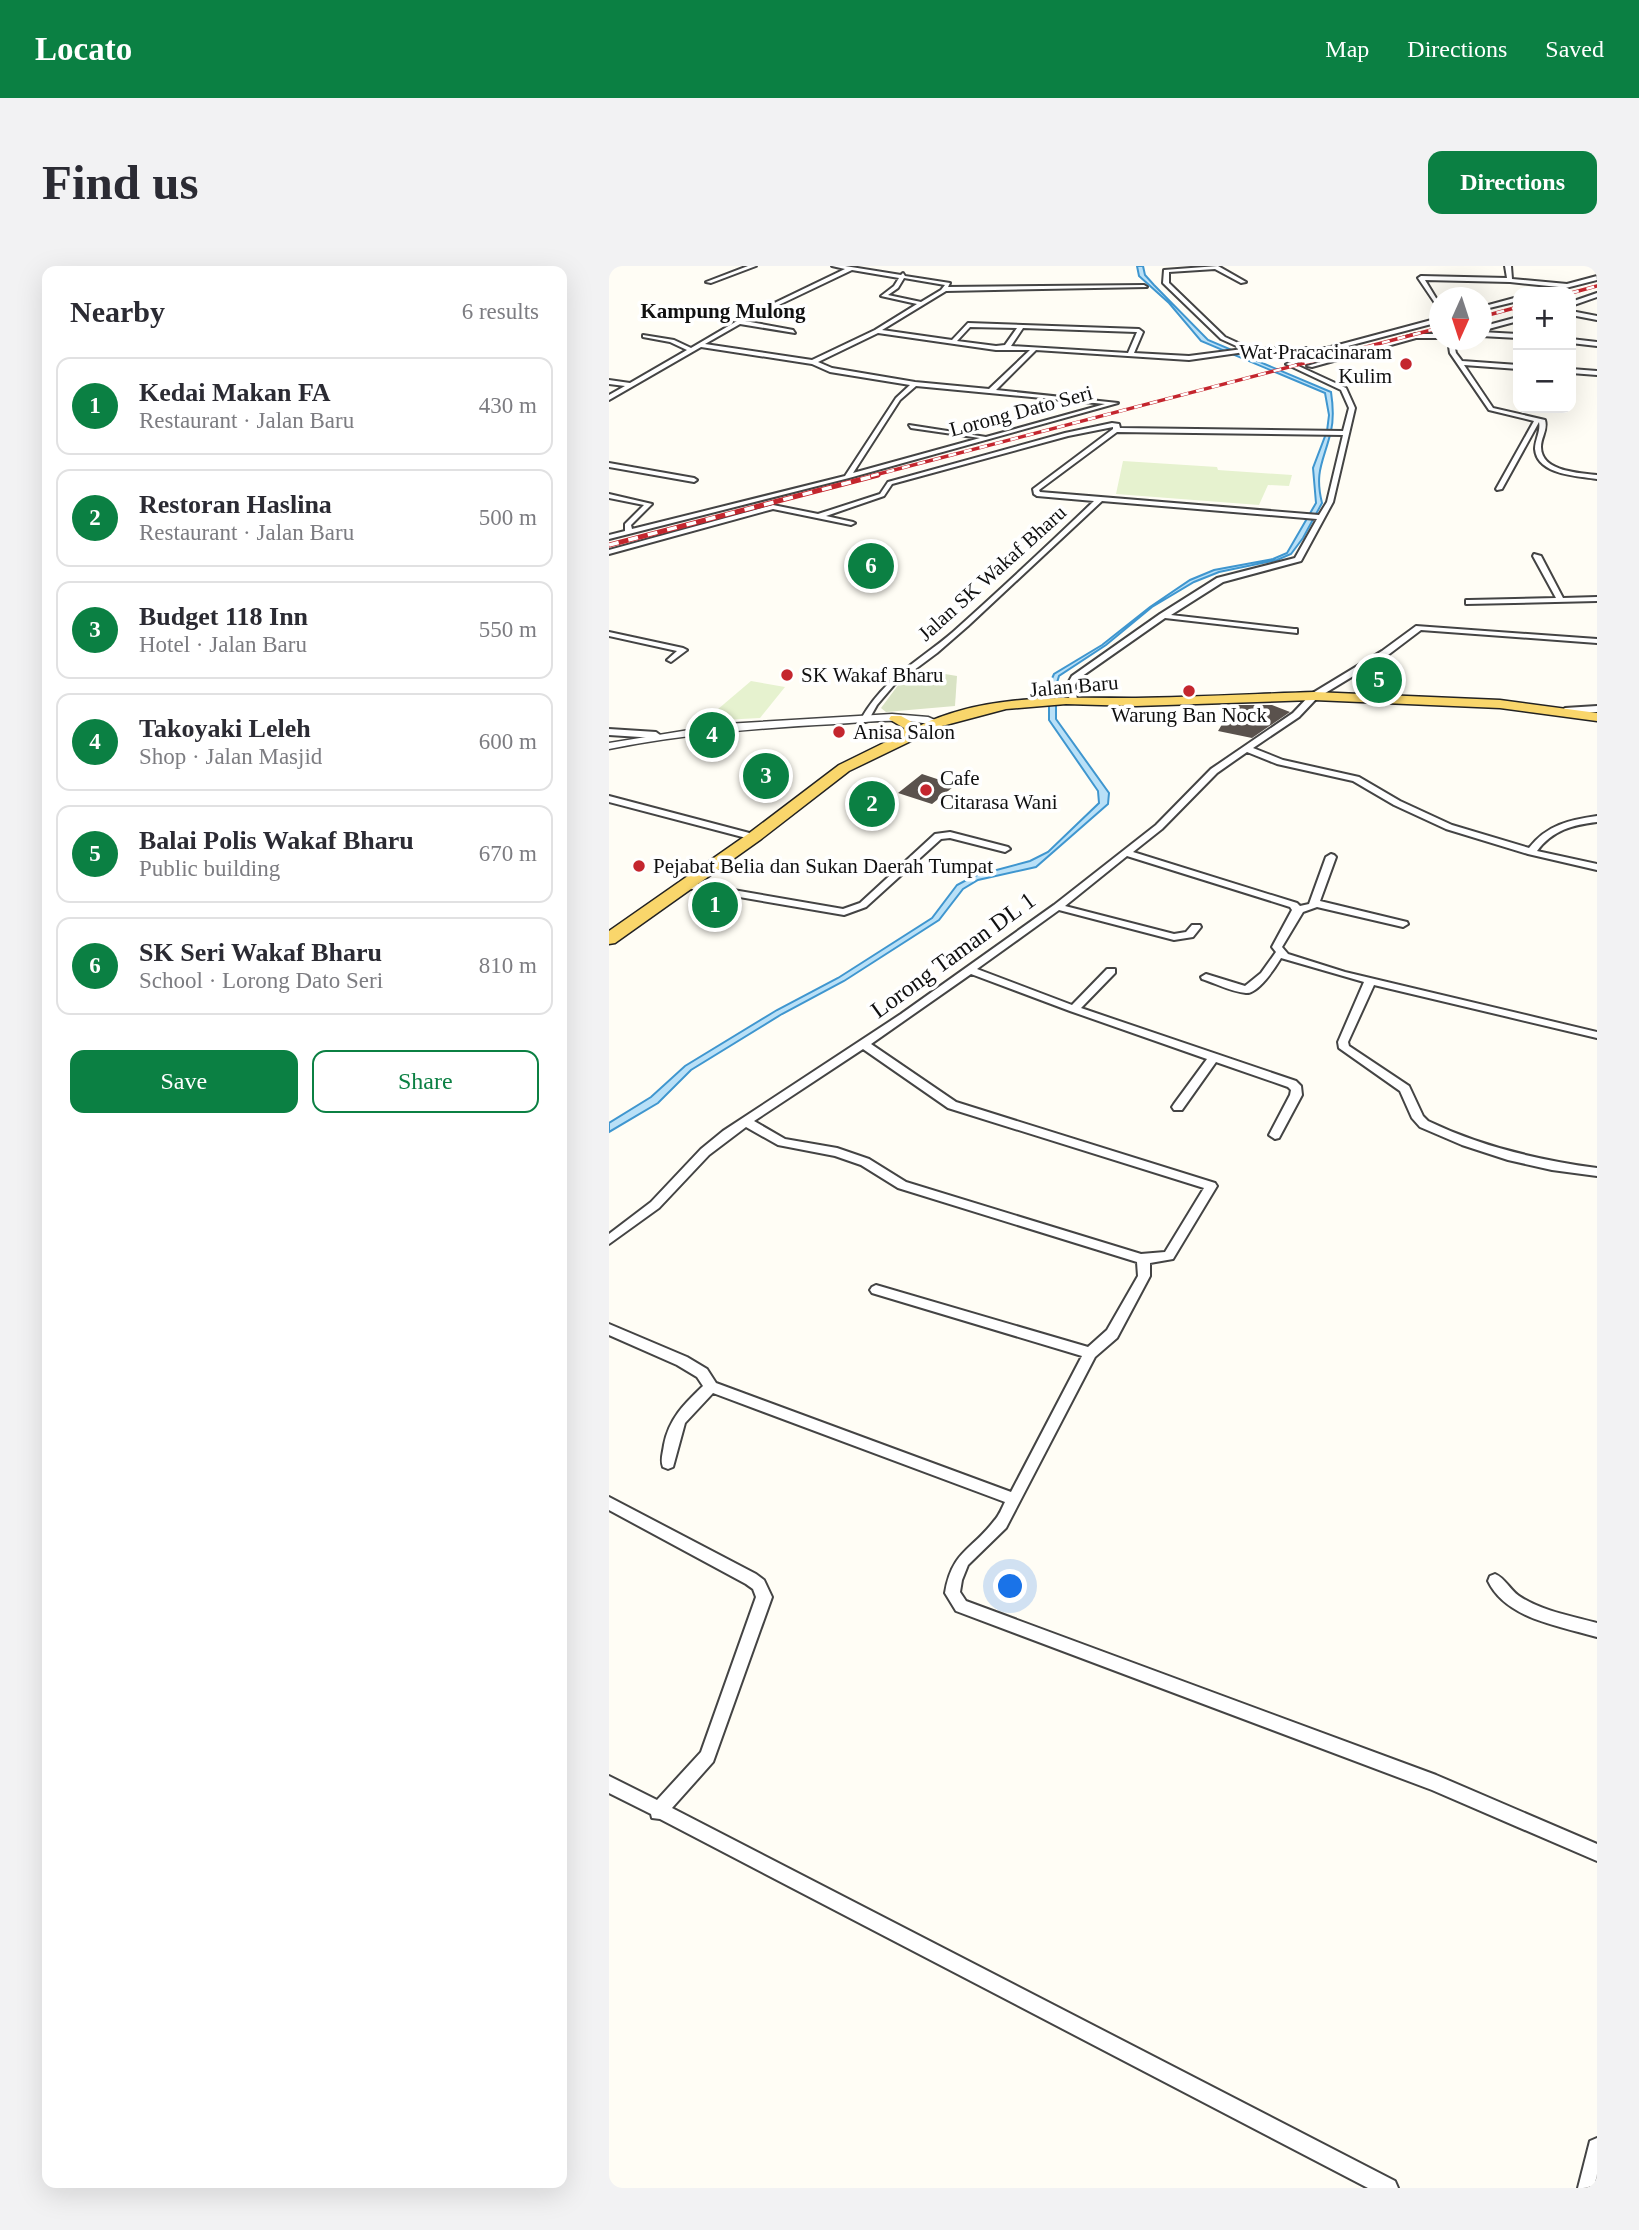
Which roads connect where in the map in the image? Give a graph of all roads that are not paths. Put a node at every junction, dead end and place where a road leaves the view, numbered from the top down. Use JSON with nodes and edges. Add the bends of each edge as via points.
{"nodes":[{"id":1,"x":753,"y":266,"type":"edge"},
{"id":2,"x":835,"y":266,"type":"edge"},
{"id":3,"x":1508,"y":266,"type":"edge"},
{"id":4,"x":854,"y":267,"type":"edge"},
{"id":5,"x":903,"y":275,"type":"junction"},
{"id":6,"x":1597,"y":278,"type":"edge"},
{"id":7,"x":1510,"y":280,"type":"junction"},
{"id":8,"x":709,"y":282,"type":"dead end"},
{"id":9,"x":1243,"y":282,"type":"dead end"},
{"id":10,"x":1568,"y":286,"type":"junction"},
{"id":11,"x":1144,"y":287,"type":"dead end"},
{"id":12,"x":1564,"y":287,"type":"edge"},
{"id":13,"x":946,"y":289,"type":"junction"},
{"id":14,"x":1429,"y":290,"type":"edge"},
{"id":15,"x":1597,"y":296,"type":"edge"},
{"id":16,"x":1513,"y":300,"type":"edge"},
{"id":17,"x":1576,"y":302,"type":"edge"},
{"id":18,"x":923,"y":304,"type":"junction"},
{"id":19,"x":1492,"y":306,"type":"edge"},
{"id":20,"x":1576,"y":314,"type":"edge"},
{"id":21,"x":1597,"y":318,"type":"edge"},
{"id":22,"x":1513,"y":320,"type":"edge"},
{"id":23,"x":739,"y":322,"type":"junction"},
{"id":24,"x":1429,"y":323,"type":"edge"},
{"id":25,"x":1021,"y":326,"type":"junction"},
{"id":26,"x":1492,"y":326,"type":"edge"},
{"id":27,"x":1076,"y":328,"type":"junction"},
{"id":28,"x":877,"y":331,"type":"junction"},
{"id":29,"x":793,"y":332,"type":"dead end"},
{"id":30,"x":1429,"y":335,"type":"edge"},
{"id":31,"x":1492,"y":335,"type":"edge"},
{"id":32,"x":645,"y":336,"type":"dead end"},
{"id":33,"x":1513,"y":336,"type":"edge"},
{"id":34,"x":953,"y":342,"type":"junction"},
{"id":35,"x":1576,"y":342,"type":"edge"},
{"id":36,"x":1597,"y":344,"type":"edge"},
{"id":37,"x":700,"y":345,"type":"junction"},
{"id":38,"x":1007,"y":347,"type":"junction"},
{"id":39,"x":1035,"y":348,"type":"junction"},
{"id":40,"x":1065,"y":349,"type":"junction"},
{"id":41,"x":691,"y":350,"type":"junction"},
{"id":42,"x":1248,"y":350,"type":"junction"},
{"id":43,"x":1327,"y":350,"type":"junction"},
{"id":44,"x":1452,"y":350,"type":"edge"},
{"id":45,"x":1131,"y":353,"type":"junction"},
{"id":46,"x":813,"y":362,"type":"junction"},
{"id":47,"x":1460,"y":363,"type":"junction"},
{"id":48,"x":1513,"y":367,"type":"edge"},
{"id":49,"x":1300,"y":369,"type":"junction"},
{"id":50,"x":1576,"y":371,"type":"edge"},
{"id":51,"x":1597,"y":373,"type":"edge"},
{"id":52,"x":609,"y":382,"type":"edge"},
{"id":53,"x":915,"y":384,"type":"junction"},
{"id":54,"x":632,"y":385,"type":"junction"},
{"id":55,"x":992,"y":390,"type":"junction"},
{"id":56,"x":609,"y":398,"type":"edge"},
{"id":57,"x":1538,"y":419,"type":"junction"},
{"id":58,"x":911,"y":426,"type":"dead end"},
{"id":59,"x":1116,"y":430,"type":"junction"},
{"id":60,"x":1346,"y":433,"type":"junction"},
{"id":61,"x":988,"y":438,"type":"junction"},
{"id":62,"x":1519,"y":455,"type":"junction"},
{"id":63,"x":1541,"y":458,"type":"junction"},
{"id":64,"x":609,"y":465,"type":"edge"},
{"id":65,"x":847,"y":477,"type":"junction"},
{"id":66,"x":1597,"y":477,"type":"edge"},
{"id":67,"x":694,"y":481,"type":"dead end"},
{"id":68,"x":1499,"y":489,"type":"dead end"},
{"id":69,"x":609,"y":496,"type":"edge"},
{"id":70,"x":1100,"y":499,"type":"junction"},
{"id":71,"x":819,"y":516,"type":"junction"},
{"id":72,"x":1320,"y":517,"type":"junction"},
{"id":73,"x":851,"y":523,"type":"dead end"},
{"id":74,"x":629,"y":532,"type":"junction"},
{"id":75,"x":609,"y":537,"type":"edge"},
{"id":76,"x":609,"y":552,"type":"edge"},
{"id":77,"x":1537,"y":556,"type":"dead end"},
{"id":78,"x":1597,"y":599,"type":"edge"},
{"id":79,"x":1561,"y":600,"type":"junction"},
{"id":80,"x":1469,"y":602,"type":"dead end"},
{"id":81,"x":1163,"y":616,"type":"junction"},
{"id":82,"x":1294,"y":631,"type":"dead end"},
{"id":83,"x":609,"y":634,"type":"edge"},
{"id":84,"x":1597,"y":641,"type":"edge"},
{"id":85,"x":671,"y":660,"type":"dead end"},
{"id":86,"x":1314,"y":696,"type":"junction"},
{"id":87,"x":1073,"y":700,"type":"junction"},
{"id":88,"x":1136,"y":702,"type":"junction"},
{"id":89,"x":1006,"y":705,"type":"junction"},
{"id":90,"x":1597,"y":709,"type":"edge"},
{"id":91,"x":1565,"y":711,"type":"junction"},
{"id":92,"x":920,"y":713,"type":"junction"},
{"id":93,"x":1597,"y":717,"type":"edge"},
{"id":94,"x":865,"y":719,"type":"junction"},
{"id":95,"x":896,"y":719,"type":"junction"},
{"id":96,"x":977,"y":721,"type":"junction"},
{"id":97,"x":944,"y":722,"type":"junction"},
{"id":98,"x":609,"y":732,"type":"edge"},
{"id":99,"x":656,"y":735,"type":"junction"},
{"id":100,"x":909,"y":735,"type":"junction"},
{"id":101,"x":926,"y":739,"type":"junction"},
{"id":102,"x":609,"y":746,"type":"edge"},
{"id":103,"x":1247,"y":749,"type":"junction"},
{"id":104,"x":818,"y":789,"type":"junction"},
{"id":105,"x":609,"y":799,"type":"edge"},
{"id":106,"x":1597,"y":819,"type":"edge"},
{"id":107,"x":754,"y":837,"type":"junction"},
{"id":108,"x":1005,"y":849,"type":"dead end"},
{"id":109,"x":1531,"y":852,"type":"junction"},
{"id":110,"x":1126,"y":853,"type":"junction"},
{"id":111,"x":1331,"y":857,"type":"dead end"},
{"id":112,"x":1597,"y":867,"type":"edge"},
{"id":113,"x":687,"y":885,"type":"junction"},
{"id":114,"x":1314,"y":903,"type":"junction"},
{"id":115,"x":1057,"y":907,"type":"junction"},
{"id":116,"x":1297,"y":910,"type":"junction"},
{"id":117,"x":1403,"y":924,"type":"dead end"},
{"id":118,"x":1196,"y":927,"type":"dead end"},
{"id":119,"x":609,"y":939,"type":"edge"},
{"id":120,"x":1280,"y":953,"type":"junction"},
{"id":121,"x":968,"y":969,"type":"junction"},
{"id":122,"x":1111,"y":971,"type":"dead end"},
{"id":123,"x":1206,"y":977,"type":"dead end"},
{"id":124,"x":1370,"y":981,"type":"junction"},
{"id":125,"x":1074,"y":1009,"type":"junction"},
{"id":126,"x":1597,"y":1035,"type":"edge"},
{"id":127,"x":864,"y":1044,"type":"junction"},
{"id":128,"x":1214,"y":1057,"type":"junction"},
{"id":129,"x":1178,"y":1107,"type":"dead end"},
{"id":130,"x":747,"y":1122,"type":"junction"},
{"id":131,"x":1275,"y":1135,"type":"dead end"},
{"id":132,"x":1597,"y":1172,"type":"edge"},
{"id":133,"x":609,"y":1240,"type":"edge"},
{"id":134,"x":1141,"y":1259,"type":"junction"},
{"id":135,"x":876,"y":1290,"type":"dead end"},
{"id":136,"x":609,"y":1329,"type":"edge"},
{"id":137,"x":1090,"y":1353,"type":"junction"},
{"id":138,"x":711,"y":1387,"type":"junction"},
{"id":139,"x":668,"y":1463,"type":"dead end"},
{"id":140,"x":1014,"y":1499,"type":"junction"},
{"id":141,"x":609,"y":1503,"type":"edge"},
{"id":142,"x":1495,"y":1581,"type":"dead end"},
{"id":143,"x":1597,"y":1630,"type":"edge"},
{"id":144,"x":609,"y":1784,"type":"edge"},
{"id":145,"x":658,"y":1812,"type":"junction"},
{"id":146,"x":1597,"y":1853,"type":"edge"},
{"id":147,"x":1597,"y":2148,"type":"edge"},
{"id":148,"x":1388,"y":2188,"type":"edge"},
{"id":149,"x":1588,"y":2188,"type":"edge"}],
"edges":[{"from":1,"to":8,"type":"street"},
{"from":2,"to":4,"type":"street"},
{"from":3,"to":7,"type":"street"},
{"from":4,"to":5,"type":"street"},
{"from":4,"to":23,"type":"street"},
{"from":5,"to":13,"type":"street","via":[[945,281]]},
{"from":5,"to":18,"type":"street","via":[[884,296]]},
{"from":6,"to":10,"type":"street"},
{"from":7,"to":10,"type":"street"},
{"from":7,"to":14,"type":"street","via":[[1421,278]]},
{"from":9,"to":42,"type":"street","via":[[1216,267],[1166,271],[1166,283],[1223,338]]},
{"from":10,"to":12,"type":"street"},
{"from":11,"to":13,"type":"street"},
{"from":13,"to":18,"type":"street"},
{"from":15,"to":17,"type":"street"},
{"from":16,"to":19,"type":"street"},
{"from":18,"to":28,"type":"street"},
{"from":20,"to":21,"type":"street"},
{"from":22,"to":26,"type":"street"},
{"from":23,"to":29,"type":"street"},
{"from":23,"to":37,"type":"street"},
{"from":24,"to":43,"type":"street"},
{"from":25,"to":27,"type":"street"},
{"from":25,"to":34,"type":"street","via":[[966,326]]},
{"from":25,"to":38,"type":"street"},
{"from":27,"to":40,"type":"street"},
{"from":27,"to":45,"type":"street","via":[[1140,331]]},
{"from":28,"to":34,"type":"street"},
{"from":28,"to":46,"type":"street"},
{"from":30,"to":49,"type":"street"},
{"from":31,"to":33,"type":"street"},
{"from":32,"to":41,"type":"street"},
{"from":34,"to":38,"type":"street"},
{"from":35,"to":36,"type":"street"},
{"from":37,"to":41,"type":"street"},
{"from":37,"to":46,"type":"street","name":"Lorong Dato Seri"},
{"from":38,"to":39,"type":"street"},
{"from":39,"to":40,"type":"street"},
{"from":39,"to":55,"type":"street"},
{"from":40,"to":45,"type":"street"},
{"from":41,"to":54,"type":"street"},
{"from":42,"to":43,"type":"street"},
{"from":42,"to":45,"type":"street","via":[[1189,358]]},
{"from":43,"to":49,"type":"street","via":[[1289,364]]},
{"from":44,"to":47,"type":"street"},
{"from":46,"to":53,"type":"street","name":"Lorong Dato Seri","via":[[829,370]]},
{"from":47,"to":48,"type":"street"},
{"from":47,"to":57,"type":"street","via":[[1491,409]]},
{"from":49,"to":60,"type":"street","via":[[1344,388],[1352,408]]},
{"from":50,"to":51,"type":"street"},
{"from":52,"to":54,"type":"street"},
{"from":53,"to":55,"type":"street","name":"Lorong Dato Seri"},
{"from":53,"to":65,"type":"street","via":[[898,399]]},
{"from":54,"to":56,"type":"street"},
{"from":55,"to":61,"type":"street","name":"Lorong Dato Seri","via":[[1115,403]]},
{"from":57,"to":62,"type":"street"},
{"from":57,"to":63,"type":"street","via":[[1544,425],[1538,449]]},
{"from":58,"to":61,"type":"street"},
{"from":59,"to":60,"type":"street"},
{"from":59,"to":70,"type":"street","name":"Jalan SK Wakaf Bharu","via":[[1036,489],[1037,494]]},
{"from":59,"to":71,"type":"street","via":[[1117,425],[1112,425],[1067,434],[898,480],[882,495]]},
{"from":60,"to":72,"type":"street","via":[[1330,502]]},
{"from":61,"to":65,"type":"street","name":"Lorong Dato Seri"},
{"from":62,"to":63,"type":"street"},
{"from":62,"to":68,"type":"street"},
{"from":63,"to":66,"type":"street","via":[[1555,469]]},
{"from":64,"to":67,"type":"street"},
{"from":65,"to":74,"type":"street","name":"Lorong Dato Seri"},
{"from":69,"to":74,"type":"street","via":[[649,504],[627,525]]},
{"from":70,"to":72,"type":"street"},
{"from":70,"to":94,"type":"street","name":"Jalan SK Wakaf Bharu","via":[[943,645],[897,676]]},
{"from":71,"to":73,"type":"street"},
{"from":71,"to":76,"type":"street","via":[[773,507]]},
{"from":72,"to":81,"type":"street","via":[[1298,559],[1220,580]]},
{"from":74,"to":75,"type":"street","name":"Lorong Dato Seri"},
{"from":77,"to":79,"type":"street"},
{"from":78,"to":79,"type":"street"},
{"from":79,"to":80,"type":"street"},
{"from":81,"to":82,"type":"street"},
{"from":81,"to":87,"type":"street","via":[[1075,678]]},
{"from":83,"to":85,"type":"street","via":[[683,650]]},
{"from":84,"to":86,"type":"street","name":"Lorong Taman DL 1","via":[[1419,628]]},
{"from":86,"to":88,"type":"main road"},
{"from":86,"to":91,"type":"main road"},
{"from":86,"to":103,"type":"street","name":"Lorong Taman DL 1","via":[[1296,715]]},
{"from":87,"to":88,"type":"main road","name":"Jalan Baru"},
{"from":87,"to":89,"type":"main road","name":"Jalan Baru"},
{"from":88,"to":96,"type":"main road","name":"Jalan Baru"},
{"from":89,"to":92,"type":"main road"},
{"from":89,"to":97,"type":"main road","name":"Jalan Baru"},
{"from":90,"to":91,"type":"street"},
{"from":91,"to":93,"type":"main road"},
{"from":92,"to":94,"type":"street"},
{"from":92,"to":97,"type":"street"},
{"from":94,"to":95,"type":"street"},
{"from":94,"to":99,"type":"street"},
{"from":95,"to":97,"type":"street"},
{"from":95,"to":100,"type":"main road","via":[[912,726]]},
{"from":96,"to":97,"type":"main road"},
{"from":96,"to":101,"type":"main road","name":"Jalan Baru"},
{"from":97,"to":100,"type":"main road","name":"Jalan Baru"},
{"from":97,"to":101,"type":"main road"},
{"from":98,"to":99,"type":"street"},
{"from":99,"to":102,"type":"street"},
{"from":100,"to":104,"type":"main road","name":"Jalan Baru","via":[[844,768]]},
{"from":101,"to":104,"type":"main road","name":"Jalan Baru"},
{"from":103,"to":109,"type":"street","via":[[1280,762],[1356,779],[1449,827]]},
{"from":103,"to":110,"type":"street","name":"Lorong Taman DL 1","via":[[1214,771]]},
{"from":104,"to":107,"type":"main road","name":"Jalan Baru"},
{"from":105,"to":107,"type":"street"},
{"from":106,"to":109,"type":"street","via":[[1557,826],[1543,835]]},
{"from":107,"to":113,"type":"main road","name":"Jalan Baru"},
{"from":108,"to":113,"type":"street","via":[[937,836],[863,905],[844,912]]},
{"from":109,"to":112,"type":"street"},
{"from":110,"to":115,"type":"street","name":"Lorong Taman DL 1"},
{"from":110,"to":116,"type":"street","via":[[1290,903]]},
{"from":111,"to":114,"type":"street"},
{"from":113,"to":119,"type":"main road","name":"Jalan Baru"},
{"from":114,"to":116,"type":"street"},
{"from":114,"to":117,"type":"street"},
{"from":115,"to":118,"type":"street","via":[[1174,937]]},
{"from":115,"to":121,"type":"street","name":"Lorong Taman DL 1"},
{"from":116,"to":120,"type":"street","via":[[1277,947]]},
{"from":120,"to":123,"type":"street","via":[[1247,990]]},
{"from":120,"to":124,"type":"street"},
{"from":121,"to":125,"type":"street"},
{"from":121,"to":127,"type":"street","name":"Lorong Taman DL 1"},
{"from":122,"to":125,"type":"street"},
{"from":124,"to":126,"type":"street"},
{"from":124,"to":132,"type":"street","via":[[1344,1048],[1405,1089],[1424,1124],[1510,1158]]},
{"from":125,"to":128,"type":"street"},
{"from":127,"to":130,"type":"street","name":"Lorong Taman DL 1"},
{"from":127,"to":134,"type":"street","via":[[952,1105],[1211,1186],[1169,1255]]},
{"from":128,"to":129,"type":"street"},
{"from":128,"to":131,"type":"street","via":[[1297,1089]]},
{"from":130,"to":133,"type":"street","name":"Lorong Taman DL 1","via":[[705,1152],[655,1205]]},
{"from":130,"to":134,"type":"street","via":[[782,1142],[865,1162],[902,1185]]},
{"from":134,"to":137,"type":"street","via":[[1145,1276],[1112,1334]]},
{"from":135,"to":137,"type":"street"},
{"from":136,"to":138,"type":"street","via":[[682,1361],[702,1373]]},
{"from":137,"to":140,"type":"street"},
{"from":138,"to":139,"type":"street","via":[[681,1414],[673,1428]]},
{"from":138,"to":140,"type":"street"},
{"from":140,"to":146,"type":"street","via":[[991,1536],[960,1562],[952,1593],[961,1606],[1436,1783]]},
{"from":141,"to":145,"type":"street","via":[[751,1580],[764,1597],[707,1757]]},
{"from":142,"to":143,"type":"street","via":[[1501,1593],[1513,1601]]},
{"from":144,"to":145,"type":"street"},
{"from":145,"to":148,"type":"street"},
{"from":147,"to":149,"type":"street"}]}
